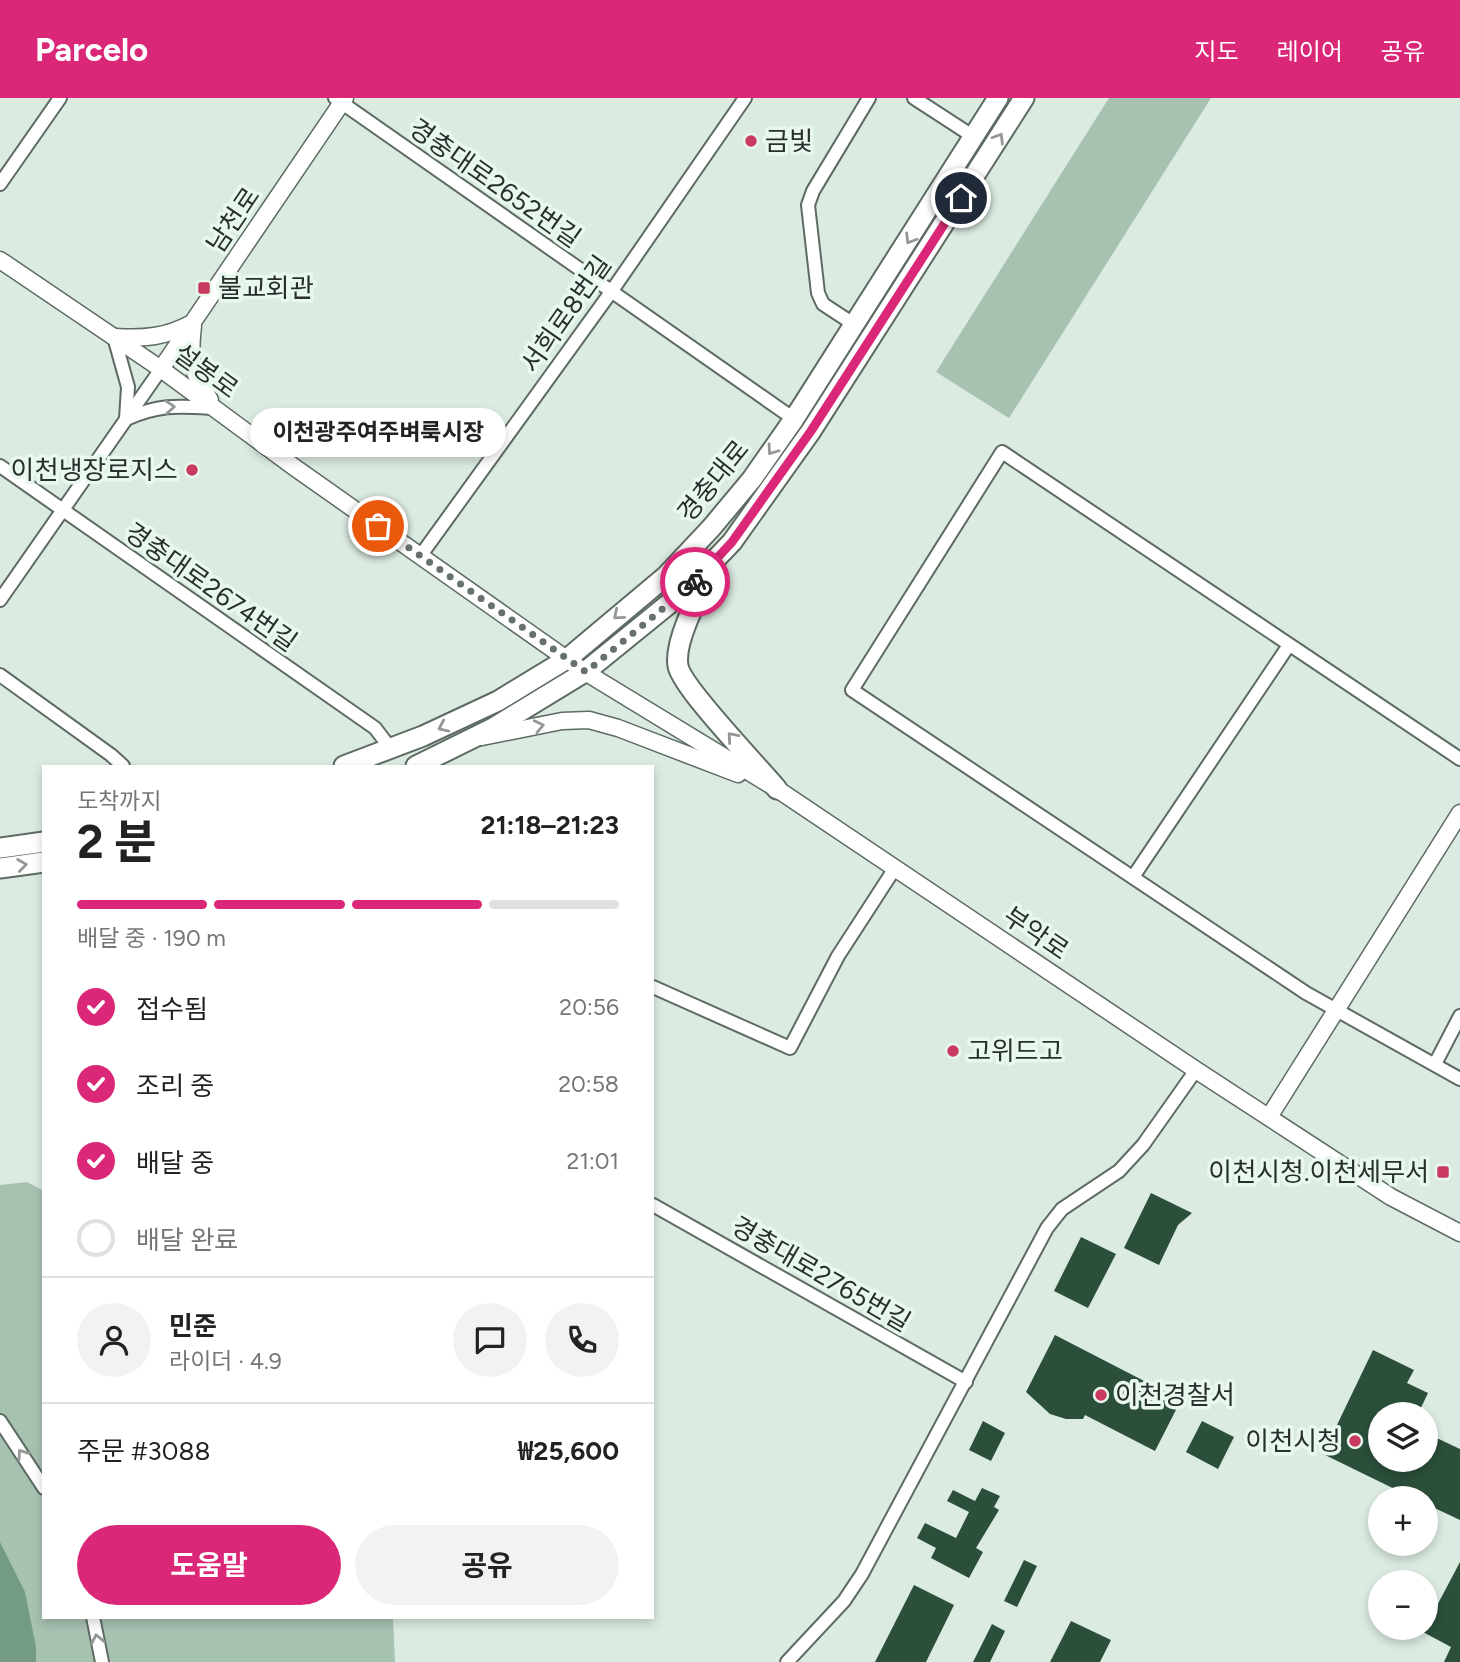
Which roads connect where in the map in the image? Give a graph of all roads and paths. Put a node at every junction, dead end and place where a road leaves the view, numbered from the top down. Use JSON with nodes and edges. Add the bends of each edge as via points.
{"nodes":[{"id":1,"x":60,"y":98,"type":"edge"},
{"id":2,"x":745,"y":98,"type":"edge"},
{"id":3,"x":869,"y":98,"type":"edge"},
{"id":4,"x":914,"y":98,"type":"edge"},
{"id":5,"x":998,"y":98,"type":"edge"},
{"id":6,"x":1024,"y":98,"type":"edge"},
{"id":7,"x":341,"y":100,"type":"edge"},
{"id":8,"x":974,"y":138,"type":"junction"},
{"id":9,"x":0,"y":184,"type":"edge"},
{"id":10,"x":0,"y":260,"type":"edge"},
{"id":11,"x":611,"y":292,"type":"junction"},
{"id":12,"x":194,"y":322,"type":"junction"},
{"id":13,"x":855,"y":325,"type":"junction"},
{"id":14,"x":114,"y":337,"type":"junction"},
{"id":15,"x":162,"y":369,"type":"junction"},
{"id":16,"x":215,"y":408,"type":"junction"},
{"id":17,"x":127,"y":419,"type":"junction"},
{"id":18,"x":794,"y":419,"type":"junction"},
{"id":19,"x":0,"y":466,"type":"edge"},
{"id":20,"x":62,"y":511,"type":"junction"},
{"id":21,"x":732,"y":542,"type":"junction"},
{"id":22,"x":421,"y":555,"type":"junction"},
{"id":23,"x":0,"y":600,"type":"edge"},
{"id":24,"x":1289,"y":645,"type":"junction"},
{"id":25,"x":567,"y":659,"type":"junction"},
{"id":26,"x":586,"y":672,"type":"junction"},
{"id":27,"x":0,"y":675,"type":"edge"},
{"id":28,"x":472,"y":739,"type":"junction"},
{"id":29,"x":391,"y":749,"type":"junction"},
{"id":30,"x":1460,"y":759,"type":"edge"},
{"id":31,"x":122,"y":765,"type":"edge"},
{"id":32,"x":347,"y":765,"type":"edge"},
{"id":33,"x":418,"y":765,"type":"edge"},
{"id":34,"x":777,"y":789,"type":"junction"},
{"id":35,"x":1460,"y":813,"type":"edge"},
{"id":36,"x":42,"y":842,"type":"edge"},
{"id":37,"x":0,"y":848,"type":"edge"},
{"id":38,"x":42,"y":862,"type":"edge"},
{"id":39,"x":0,"y":868,"type":"edge"},
{"id":40,"x":895,"y":868,"type":"junction"},
{"id":41,"x":1133,"y":877,"type":"junction"},
{"id":42,"x":654,"y":987,"type":"edge"},
{"id":43,"x":1337,"y":1008,"type":"junction"},
{"id":44,"x":1460,"y":1016,"type":"edge"},
{"id":45,"x":1435,"y":1064,"type":"junction"},
{"id":46,"x":1196,"y":1070,"type":"junction"},
{"id":47,"x":1460,"y":1079,"type":"edge"},
{"id":48,"x":1269,"y":1117,"type":"junction"},
{"id":49,"x":654,"y":1206,"type":"edge"},
{"id":50,"x":1460,"y":1233,"type":"edge"},
{"id":51,"x":966,"y":1382,"type":"junction"},
{"id":52,"x":0,"y":1421,"type":"edge"},
{"id":53,"x":42,"y":1485,"type":"edge"},
{"id":54,"x":93,"y":1619,"type":"edge"},
{"id":55,"x":102,"y":1662,"type":"edge"},
{"id":56,"x":787,"y":1662,"type":"edge"}],
"edges":[{"from":1,"to":9,"type":"street"},
{"from":2,"to":11,"type":"street","name":"서희로8번길"},
{"from":3,"to":13,"type":"street","via":[[808,205],[818,293],[823,304]]},
{"from":4,"to":8,"type":"street"},
{"from":5,"to":8,"type":"main road","name":"경충대로"},
{"from":21,"to":6,"type":"main road","name":"경충대로","one_way":true,"via":[[811,431]]},
{"from":7,"to":11,"type":"street","name":"경충대로2652번길"},
{"from":7,"to":12,"type":"street","name":"남천로"},
{"from":8,"to":13,"type":"main road","name":"경충대로","one_way":true},
{"from":10,"to":14,"type":"street","name":"설봉로"},
{"from":11,"to":18,"type":"street","name":"경충대로2652번길"},
{"from":11,"to":22,"type":"street","name":"서희로8번길"},
{"from":12,"to":14,"type":"street","via":[[174,333],[145,339]]},
{"from":12,"to":15,"type":"street","name":"남천로"},
{"from":12,"to":16,"type":"street","via":[[190,355],[198,382]]},
{"from":13,"to":18,"type":"main road","name":"경충대로"},
{"from":14,"to":15,"type":"street","name":"설봉로"},
{"from":14,"to":17,"type":"street","via":[[128,387]]},
{"from":15,"to":16,"type":"street","name":"설봉로"},
{"from":15,"to":17,"type":"street"},
{"from":17,"to":16,"type":"street","one_way":true,"via":[[173,405]]},
{"from":16,"to":22,"type":"street","name":"설봉로"},
{"from":17,"to":20,"type":"street"},
{"from":18,"to":25,"type":"main road","name":"경충대로","one_way":true,"via":[[728,508],[666,576]]},
{"from":19,"to":20,"type":"street","name":"경충대로2674번길"},
{"from":20,"to":23,"type":"street"},
{"from":20,"to":29,"type":"street","name":"경충대로2674번길","via":[[374,728]]},
{"from":21,"to":26,"type":"main road","name":"경충대로","via":[[686,590]]},
{"from":34,"to":21,"type":"main road","one_way":true,"via":[[690,688],[678,666],[681,640],[695,601]]},
{"from":22,"to":25,"type":"street","name":"설봉로"},
{"from":24,"to":30,"type":"street"},
{"from":24,"to":41,"type":"street"},
{"from":24,"to":41,"type":"street","via":[[1002,452],[852,690]]},
{"from":25,"to":26,"type":"street","name":"설봉로"},
{"from":25,"to":29,"type":"main road","name":"경충대로","one_way":true,"via":[[479,710]]},
{"from":26,"to":28,"type":"main road","name":"경충대로"},
{"from":26,"to":34,"type":"street","name":"부악로"},
{"from":27,"to":31,"type":"street"},
{"from":28,"to":33,"type":"main road","name":"경충대로"},
{"from":28,"to":34,"type":"street","one_way":true,"via":[[589,720]]},
{"from":29,"to":32,"type":"main road","name":"경충대로"},
{"from":34,"to":40,"type":"street","name":"부악로"},
{"from":35,"to":43,"type":"street"},
{"from":36,"to":37,"type":"main road"},
{"from":39,"to":38,"type":"main road","one_way":true},
{"from":40,"to":42,"type":"street","via":[[838,956],[790,1048]]},
{"from":40,"to":46,"type":"street","name":"부악로"},
{"from":41,"to":43,"type":"street","via":[[1306,993]]},
{"from":43,"to":45,"type":"street"},
{"from":43,"to":48,"type":"street"},
{"from":44,"to":45,"type":"street"},
{"from":45,"to":47,"type":"street"},
{"from":46,"to":48,"type":"street","name":"부악로"},
{"from":46,"to":51,"type":"street","via":[[1119,1171],[1062,1209],[1047,1228]]},
{"from":48,"to":50,"type":"street","name":"부악로","via":[[1391,1196]]},
{"from":49,"to":51,"type":"street","name":"경충대로2765번길"},
{"from":51,"to":56,"type":"street","via":[[862,1574],[844,1601]]},
{"from":53,"to":52,"type":"street","one_way":true},
{"from":55,"to":54,"type":"street","one_way":true}]}
